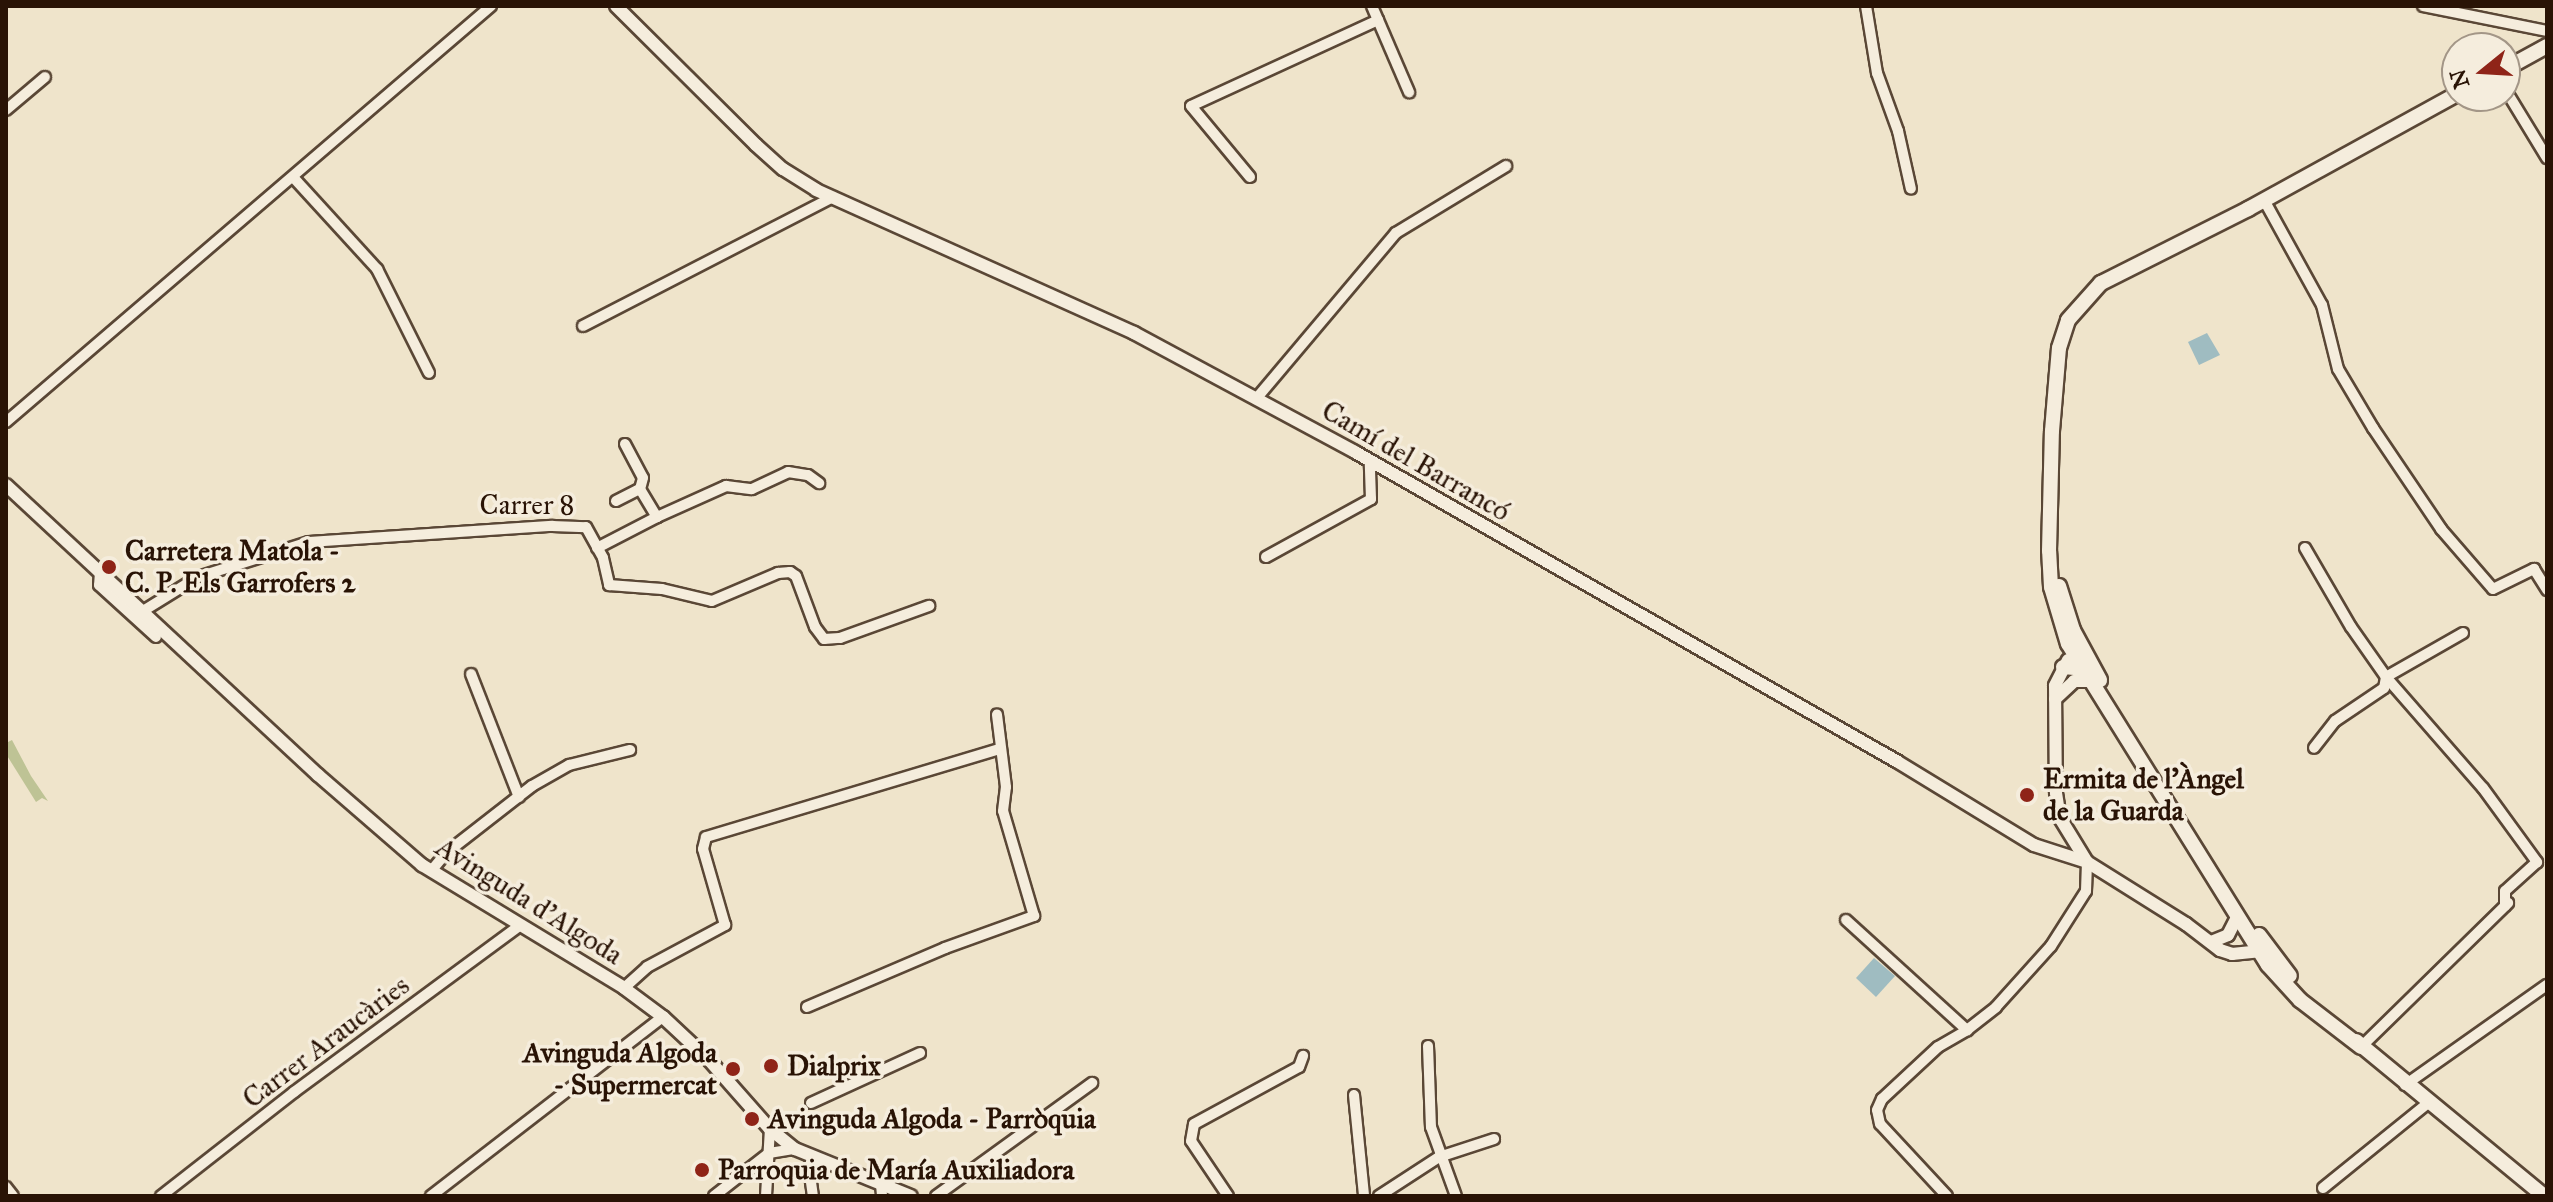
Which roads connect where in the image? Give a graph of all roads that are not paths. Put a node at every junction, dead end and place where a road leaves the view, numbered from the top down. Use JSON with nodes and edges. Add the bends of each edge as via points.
{"nodes":[{"id":1,"x":491,"y":6,"type":"edge"},
{"id":2,"x":616,"y":6,"type":"edge"},
{"id":3,"x":1372,"y":6,"type":"edge"},
{"id":4,"x":1866,"y":6,"type":"edge"},
{"id":5,"x":2423,"y":6,"type":"edge"},
{"id":6,"x":1378,"y":20,"type":"junction"},
{"id":7,"x":2547,"y":31,"type":"edge"},
{"id":8,"x":2547,"y":46,"type":"edge"},
{"id":9,"x":2521,"y":60,"type":"edge"},
{"id":10,"x":45,"y":77,"type":"dead end"},
{"id":11,"x":1409,"y":92,"type":"dead end"},
{"id":12,"x":2441,"y":103,"type":"edge"},
{"id":13,"x":6,"y":110,"type":"edge"},
{"id":14,"x":2519,"y":112,"type":"edge"},
{"id":15,"x":2547,"y":158,"type":"edge"},
{"id":16,"x":1506,"y":166,"type":"dead end"},
{"id":17,"x":293,"y":177,"type":"junction"},
{"id":18,"x":1250,"y":177,"type":"dead end"},
{"id":19,"x":1911,"y":189,"type":"dead end"},
{"id":20,"x":833,"y":197,"type":"junction"},
{"id":21,"x":2264,"y":200,"type":"junction"},
{"id":22,"x":583,"y":326,"type":"dead end"},
{"id":23,"x":429,"y":373,"type":"dead end"},
{"id":24,"x":1256,"y":399,"type":"junction"},
{"id":25,"x":6,"y":422,"type":"edge"},
{"id":26,"x":625,"y":444,"type":"dead end"},
{"id":27,"x":1370,"y":461,"type":"junction"},
{"id":28,"x":819,"y":483,"type":"dead end"},
{"id":29,"x":6,"y":485,"type":"edge"},
{"id":30,"x":640,"y":489,"type":"junction"},
{"id":31,"x":616,"y":501,"type":"dead end"},
{"id":32,"x":657,"y":517,"type":"junction"},
{"id":33,"x":2051,"y":529,"type":"junction"},
{"id":34,"x":597,"y":548,"type":"junction"},
{"id":35,"x":2305,"y":548,"type":"dead end"},
{"id":36,"x":1266,"y":557,"type":"dead end"},
{"id":37,"x":100,"y":572,"type":"junction"},
{"id":38,"x":2058,"y":582,"type":"junction"},
{"id":39,"x":2547,"y":590,"type":"edge"},
{"id":40,"x":929,"y":606,"type":"dead end"},
{"id":41,"x":143,"y":611,"type":"junction"},
{"id":42,"x":2463,"y":633,"type":"dead end"},
{"id":43,"x":156,"y":637,"type":"dead end"},
{"id":44,"x":2077,"y":660,"type":"junction"},
{"id":45,"x":2063,"y":667,"type":"joint"},
{"id":46,"x":471,"y":674,"type":"dead end"},
{"id":47,"x":2386,"y":677,"type":"junction"},
{"id":48,"x":2082,"y":681,"type":"junction"},
{"id":49,"x":2109,"y":696,"type":"junction"},
{"id":50,"x":2055,"y":699,"type":"junction"},
{"id":51,"x":997,"y":715,"type":"dead end"},
{"id":52,"x":2314,"y":748,"type":"dead end"},
{"id":53,"x":1000,"y":749,"type":"junction"},
{"id":54,"x":630,"y":750,"type":"dead end"},
{"id":55,"x":519,"y":797,"type":"junction"},
{"id":56,"x":2203,"y":846,"type":"junction"},
{"id":57,"x":2087,"y":862,"type":"junction"},
{"id":58,"x":431,"y":871,"type":"junction"},
{"id":59,"x":2237,"y":917,"type":"junction"},
{"id":60,"x":1846,"y":920,"type":"dead end"},
{"id":61,"x":519,"y":926,"type":"junction"},
{"id":62,"x":2216,"y":941,"type":"junction"},
{"id":63,"x":2249,"y":944,"type":"junction"},
{"id":64,"x":2287,"y":972,"type":"junction"},
{"id":65,"x":2547,"y":985,"type":"edge"},
{"id":66,"x":624,"y":988,"type":"junction"},
{"id":67,"x":807,"y":1007,"type":"dead end"},
{"id":68,"x":663,"y":1017,"type":"junction"},
{"id":69,"x":1967,"y":1030,"type":"junction"},
{"id":70,"x":1428,"y":1046,"type":"dead end"},
{"id":71,"x":2361,"y":1047,"type":"junction"},
{"id":72,"x":920,"y":1053,"type":"dead end"},
{"id":73,"x":1303,"y":1056,"type":"dead end"},
{"id":74,"x":1092,"y":1083,"type":"dead end"},
{"id":75,"x":2405,"y":1085,"type":"junction"},
{"id":76,"x":1354,"y":1095,"type":"dead end"},
{"id":77,"x":811,"y":1103,"type":"dead end"},
{"id":78,"x":2428,"y":1103,"type":"junction"},
{"id":79,"x":770,"y":1129,"type":"junction"},
{"id":80,"x":1494,"y":1139,"type":"dead end"},
{"id":81,"x":795,"y":1149,"type":"junction"},
{"id":82,"x":769,"y":1153,"type":"junction"},
{"id":83,"x":813,"y":1156,"type":"junction"},
{"id":84,"x":1439,"y":1157,"type":"junction"},
{"id":85,"x":6,"y":1187,"type":"edge"},
{"id":86,"x":2323,"y":1188,"type":"dead end"},
{"id":87,"x":882,"y":1190,"type":"edge"},
{"id":88,"x":13,"y":1196,"type":"edge"},
{"id":89,"x":161,"y":1196,"type":"edge"},
{"id":90,"x":431,"y":1196,"type":"edge"},
{"id":91,"x":714,"y":1196,"type":"edge"},
{"id":92,"x":766,"y":1196,"type":"edge"},
{"id":93,"x":813,"y":1196,"type":"edge"},
{"id":94,"x":911,"y":1196,"type":"edge"},
{"id":95,"x":936,"y":1196,"type":"edge"},
{"id":96,"x":1228,"y":1196,"type":"edge"},
{"id":97,"x":1364,"y":1196,"type":"edge"},
{"id":98,"x":1379,"y":1196,"type":"edge"},
{"id":99,"x":1456,"y":1196,"type":"edge"},
{"id":100,"x":1947,"y":1196,"type":"edge"},
{"id":101,"x":2544,"y":1196,"type":"edge"}],
"edges":[{"from":1,"to":17,"type":"street"},
{"from":2,"to":20,"type":"street","name":"Camí del Barrancó","via":[[783,169]]},
{"from":3,"to":6,"type":"street"},
{"from":4,"to":19,"type":"street","via":[[1877,73]]},
{"from":5,"to":7,"type":"street"},
{"from":6,"to":11,"type":"street"},
{"from":6,"to":18,"type":"street","via":[[1191,106]]},
{"from":8,"to":9,"type":"main road"},
{"from":10,"to":13,"type":"street"},
{"from":12,"to":21,"type":"main road"},
{"from":14,"to":15,"type":"street"},
{"from":16,"to":24,"type":"street","via":[[1396,233]]},
{"from":17,"to":23,"type":"street","via":[[377,269]]},
{"from":17,"to":25,"type":"street"},
{"from":20,"to":22,"type":"street"},
{"from":20,"to":24,"type":"street","name":"Camí del Barrancó","via":[[1134,333]]},
{"from":21,"to":33,"type":"main road","via":[[2101,283],[2068,320],[2059,348],[2052,431]]},
{"from":21,"to":39,"type":"street","via":[[2322,305],[2338,369],[2441,529],[2493,589],[2534,569]]},
{"from":24,"to":27,"type":"street","name":"Camí del Barrancó"},
{"from":26,"to":30,"type":"street","via":[[643,478]]},
{"from":27,"to":36,"type":"street","via":[[1371,499]]},
{"from":27,"to":57,"type":"street","name":"Camí del Barrancó","via":[[2034,845]]},
{"from":28,"to":32,"type":"street","via":[[788,472],[752,489],[726,486]]},
{"from":29,"to":37,"type":"street","name":"Avinguda d'Algoda"},
{"from":30,"to":31,"type":"street"},
{"from":30,"to":32,"type":"street"},
{"from":32,"to":34,"type":"street"},
{"from":33,"to":38,"type":"main road"},
{"from":33,"to":44,"type":"main road","via":[[2051,587]]},
{"from":34,"to":40,"type":"street","name":"Carrer 8","via":[[609,585],[662,589],[712,601],[790,572],[824,639]]},
{"from":34,"to":41,"type":"street","name":"Carrer 8","via":[[586,527],[465,529],[309,542],[198,577]]},
{"from":35,"to":47,"type":"street"},
{"from":37,"to":41,"type":"street","name":"Avinguda d'Algoda"},
{"from":37,"to":43,"type":"street","via":[[99,585]]},
{"from":38,"to":44,"type":"main road","via":[[2058,600]]},
{"from":38,"to":49,"type":"main road","via":[[2073,630]]},
{"from":41,"to":58,"type":"street","name":"Avinguda d'Algoda","via":[[380,831]]},
{"from":42,"to":47,"type":"street"},
{"from":44,"to":45,"type":"main road"},
{"from":44,"to":48,"type":"main road"},
{"from":44,"to":49,"type":"main road"},
{"from":45,"to":50,"type":"street"},
{"from":46,"to":55,"type":"street"},
{"from":47,"to":52,"type":"street","via":[[2384,688],[2335,721]]},
{"from":47,"to":71,"type":"street","via":[[2483,788],[2537,862],[2505,891],[2508,903]]},
{"from":48,"to":50,"type":"street"},
{"from":48,"to":59,"type":"main road"},
{"from":49,"to":56,"type":"main road"},
{"from":50,"to":57,"type":"street","via":[[2060,818]]},
{"from":51,"to":53,"type":"street"},
{"from":53,"to":66,"type":"street","via":[[706,837],[703,849],[725,925],[647,967]]},
{"from":53,"to":67,"type":"street","via":[[1006,787],[1003,811],[1034,916]]},
{"from":54,"to":55,"type":"street","via":[[569,765]]},
{"from":55,"to":58,"type":"street","via":[[446,853]]},
{"from":56,"to":63,"type":"main road","via":[[2250,929]]},
{"from":56,"to":64,"type":"main road"},
{"from":57,"to":62,"type":"street","name":"Camí del Barrancó"},
{"from":57,"to":69,"type":"street","via":[[2086,891],[2051,946],[1996,1007]]},
{"from":58,"to":61,"type":"street","name":"Avinguda d'Algoda"},
{"from":59,"to":62,"type":"street"},
{"from":59,"to":63,"type":"main road"},
{"from":60,"to":69,"type":"street"},
{"from":61,"to":66,"type":"street","name":"Avinguda d'Algoda"},
{"from":61,"to":89,"type":"street","name":"Carrer Araucàries"},
{"from":62,"to":63,"type":"street","name":"Camí del Barrancó","via":[[2232,954]]},
{"from":63,"to":64,"type":"main road","via":[[2259,943]]},
{"from":63,"to":71,"type":"main road","via":[[2300,1000]]},
{"from":64,"to":71,"type":"main road"},
{"from":65,"to":75,"type":"street"},
{"from":66,"to":68,"type":"street","name":"Avinguda d'Algoda"},
{"from":68,"to":79,"type":"street","name":"Avinguda d'Algoda"},
{"from":68,"to":90,"type":"street"},
{"from":69,"to":100,"type":"street","via":[[1927,1057],[1877,1110],[1880,1124]]},
{"from":70,"to":84,"type":"street","via":[[1431,1127]]},
{"from":71,"to":75,"type":"main road"},
{"from":72,"to":77,"type":"street"},
{"from":73,"to":96,"type":"street","via":[[1299,1067],[1194,1124],[1191,1141]]},
{"from":74,"to":95,"type":"street"},
{"from":75,"to":78,"type":"main road"},
{"from":76,"to":97,"type":"street"},
{"from":78,"to":86,"type":"street"},
{"from":78,"to":101,"type":"main road"},
{"from":79,"to":81,"type":"street","name":"Avinguda d'Algoda"},
{"from":79,"to":82,"type":"street"},
{"from":80,"to":84,"type":"street"},
{"from":81,"to":82,"type":"street"},
{"from":81,"to":83,"type":"street","name":"Avinguda d'Algoda"},
{"from":82,"to":91,"type":"street"},
{"from":82,"to":92,"type":"street"},
{"from":83,"to":87,"type":"street","name":"Avinguda d'Algoda"},
{"from":83,"to":93,"type":"street"},
{"from":84,"to":98,"type":"street"},
{"from":84,"to":99,"type":"street"},
{"from":85,"to":88,"type":"street"},
{"from":87,"to":94,"type":"street","name":"Avinguda d'Algoda"}]}
